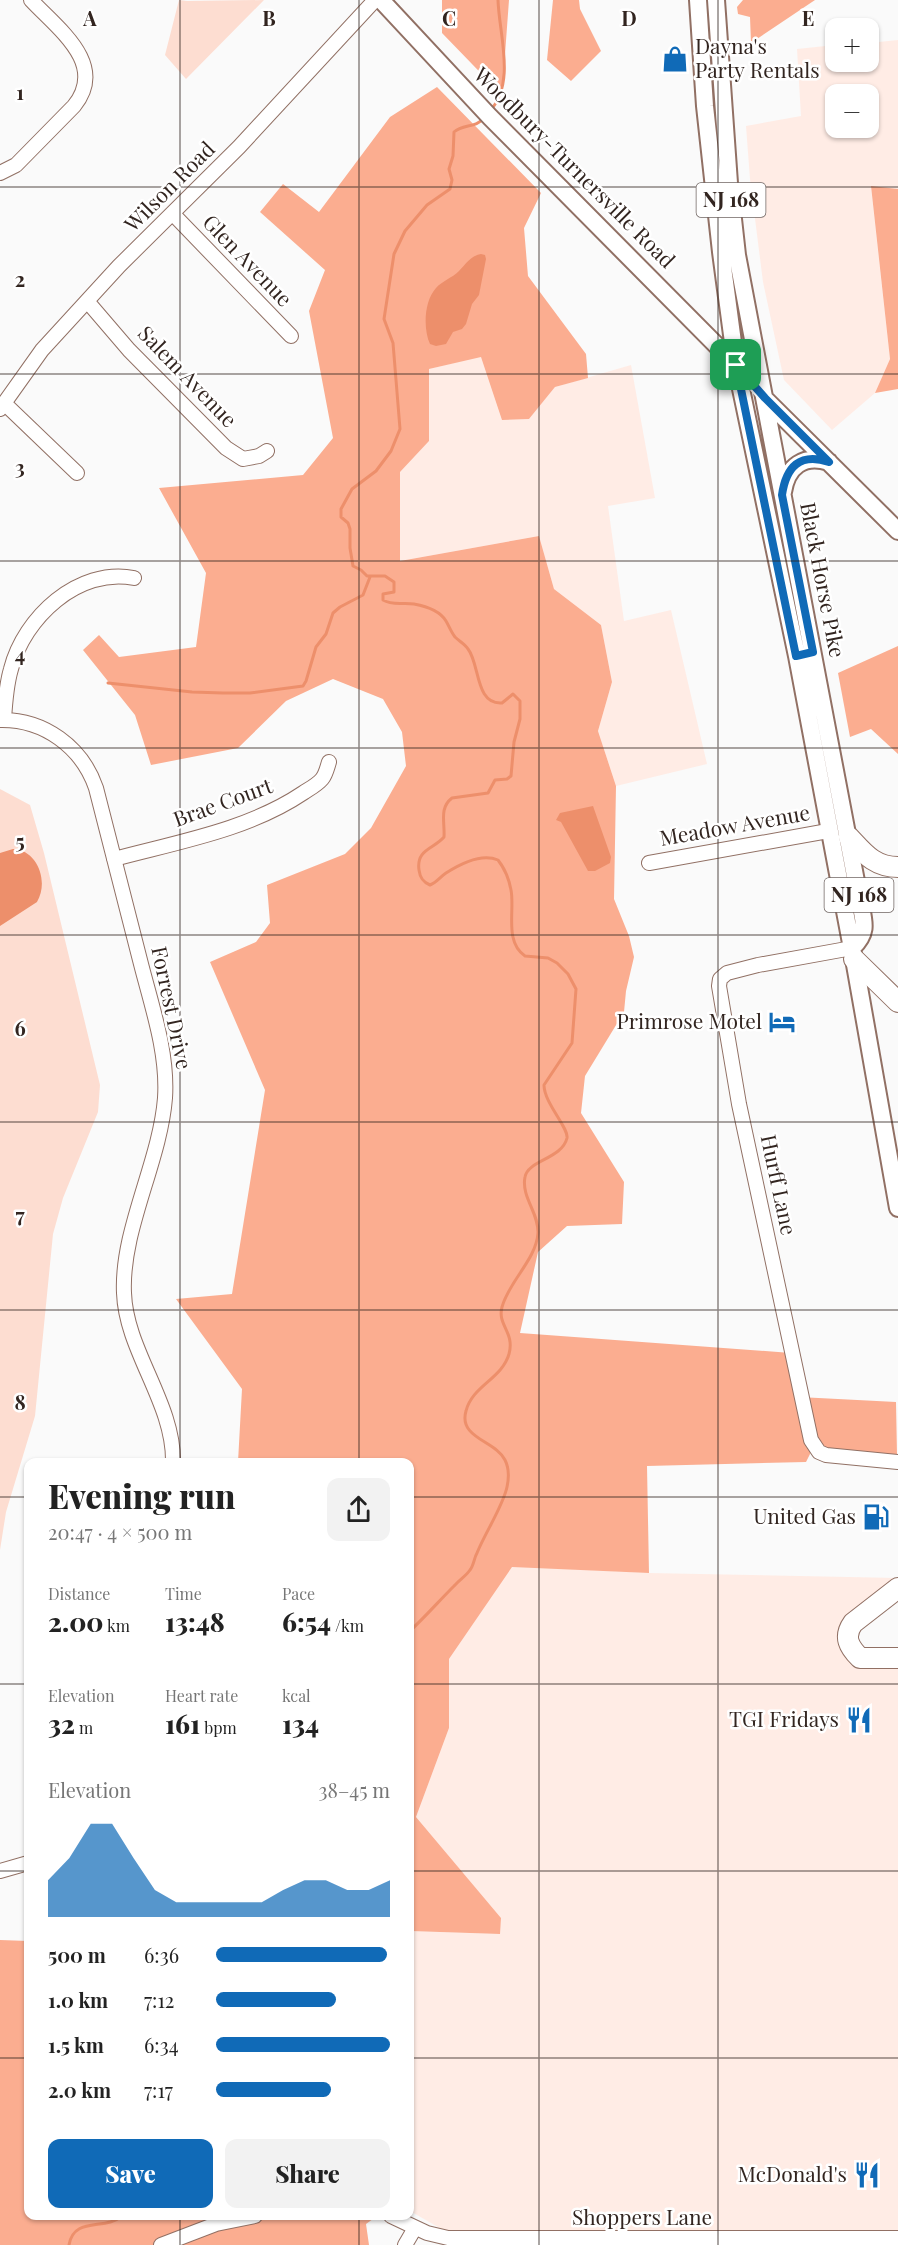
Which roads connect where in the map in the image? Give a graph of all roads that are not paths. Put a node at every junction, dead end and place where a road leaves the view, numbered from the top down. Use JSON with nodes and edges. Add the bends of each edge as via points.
{"nodes":[{"id":1,"x":31,"y":0,"type":"edge"},
{"id":2,"x":375,"y":0,"type":"edge"},
{"id":3,"x":381,"y":0,"type":"edge"},
{"id":4,"x":698,"y":0,"type":"edge"},
{"id":5,"x":716,"y":0,"type":"edge"},
{"id":6,"x":705,"y":106,"type":"junction"},
{"id":7,"x":723,"y":107,"type":"junction"},
{"id":8,"x":0,"y":173,"type":"edge"},
{"id":9,"x":173,"y":214,"type":"junction"},
{"id":10,"x":87,"y":302,"type":"junction"},
{"id":11,"x":291,"y":336,"type":"dead end"},
{"id":12,"x":736,"y":365,"type":"junction"},
{"id":13,"x":765,"y":398,"type":"junction"},
{"id":14,"x":2,"y":406,"type":"edge"},
{"id":15,"x":267,"y":451,"type":"dead end"},
{"id":16,"x":829,"y":462,"type":"junction"},
{"id":17,"x":77,"y":473,"type":"dead end"},
{"id":18,"x":782,"y":495,"type":"junction"},
{"id":19,"x":898,"y":531,"type":"edge"},
{"id":20,"x":134,"y":578,"type":"dead end"},
{"id":21,"x":813,"y":652,"type":"junction"},
{"id":22,"x":796,"y":656,"type":"junction"},
{"id":23,"x":2,"y":720,"type":"edge"},
{"id":24,"x":329,"y":762,"type":"dead end"},
{"id":25,"x":839,"y":789,"type":"junction"},
{"id":26,"x":821,"y":791,"type":"junction"},
{"id":27,"x":828,"y":831,"type":"junction"},
{"id":28,"x":849,"y":837,"type":"junction"},
{"id":29,"x":114,"y":859,"type":"junction"},
{"id":30,"x":649,"y":863,"type":"dead end"},
{"id":31,"x":898,"y":867,"type":"edge"},
{"id":32,"x":853,"y":953,"type":"junction"},
{"id":33,"x":898,"y":1002,"type":"edge"},
{"id":34,"x":898,"y":1208,"type":"edge"},
{"id":35,"x":172,"y":1458,"type":"edge"},
{"id":36,"x":898,"y":1462,"type":"edge"},
{"id":37,"x":898,"y":1588,"type":"edge"},
{"id":38,"x":898,"y":1658,"type":"edge"},
{"id":39,"x":24,"y":1864,"type":"edge"},
{"id":40,"x":0,"y":1871,"type":"edge"},
{"id":41,"x":236,"y":2220,"type":"edge"},
{"id":42,"x":399,"y":2220,"type":"edge"},
{"id":43,"x":415,"y":2228,"type":"junction"},
{"id":44,"x":898,"y":2238,"type":"edge"},
{"id":45,"x":735,"y":2242,"type":"edge"},
{"id":46,"x":160,"y":2245,"type":"edge"},
{"id":47,"x":405,"y":2245,"type":"edge"}],
"edges":[{"from":1,"to":8,"type":"street","via":[[78,51],[85,65],[85,84],[74,106],[19,162]]},
{"from":2,"to":9,"type":"street","name":"Wilson Road"},
{"from":3,"to":12,"type":"main road","name":"Woodbury-Turnersville Road"},
{"from":4,"to":6,"type":"main road","name":"Black Horse Pike","number":"NJ 168"},
{"from":5,"to":7,"type":"main road","name":"Black Horse Pike","number":"NJ 168"},
{"from":6,"to":7,"type":"street"},
{"from":6,"to":12,"type":"main road","name":"Black Horse Pike","number":"NJ 168"},
{"from":7,"to":13,"type":"main road","name":"Black Horse Pike","number":"NJ 168","via":[[737,255]]},
{"from":9,"to":10,"type":"street","name":"Wilson Road"},
{"from":9,"to":11,"type":"street","name":"Glen Avenue"},
{"from":10,"to":14,"type":"street","name":"Wilson Road","via":[[42,350]]},
{"from":10,"to":15,"type":"street","name":"Salem Avenue","via":[[226,448],[243,459]]},
{"from":12,"to":13,"type":"main road","name":"Woodbury-Turnersville Road"},
{"from":12,"to":22,"type":"main road","name":"Black Horse Pike","number":"NJ 168"},
{"from":13,"to":16,"type":"main road","name":"Woodbury-Turnersville Road"},
{"from":13,"to":18,"type":"main road","name":"Black Horse Pike","number":"NJ 168"},
{"from":14,"to":17,"type":"street"},
{"from":16,"to":18,"type":"main road","via":[[799,462],[790,469]]},
{"from":16,"to":19,"type":"main road","name":"Woodbury-Turnersville Road"},
{"from":18,"to":21,"type":"main road","name":"Black Horse Pike","number":"NJ 168"},
{"from":20,"to":23,"type":"street","via":[[112,576],[85,583],[43,612],[23,640],[11,669]]},
{"from":21,"to":22,"type":"main road"},
{"from":21,"to":25,"type":"main road","name":"Black Horse Pike","number":"NJ 168"},
{"from":22,"to":26,"type":"main road","name":"Black Horse Pike","number":"NJ 168"},
{"from":23,"to":29,"type":"street","name":"Forrest Drive","via":[[41,727],[68,744],[82,760],[96,788]]},
{"from":24,"to":29,"type":"street","name":"Brae Court","via":[[318,783],[270,811],[217,831]]},
{"from":25,"to":26,"type":"main road"},
{"from":25,"to":28,"type":"main road","name":"Black Horse Pike","number":"NJ 168"},
{"from":26,"to":27,"type":"main road","name":"Black Horse Pike","number":"NJ 168"},
{"from":27,"to":30,"type":"street","name":"Meadow Avenue"},
{"from":27,"to":32,"type":"main road","name":"Black Horse Pike","number":"NJ 168"},
{"from":28,"to":31,"type":"highway","via":[[874,862]]},
{"from":28,"to":32,"type":"main road","name":"Black Horse Pike","number":"NJ 168","via":[[864,930]]},
{"from":29,"to":35,"type":"street","name":"Forrest Drive","via":[[156,1023],[165,1082],[163,1118],[126,1258],[124,1293],[134,1337],[168,1424]]},
{"from":32,"to":33,"type":"highway"},
{"from":32,"to":34,"type":"main road","name":"Black Horse Pike","number":"NJ 168"},
{"from":32,"to":36,"type":"street","name":"Hurff Lane","via":[[759,965],[727,973],[719,986],[742,1115],[811,1440],[826,1455]]},
{"from":37,"to":38,"type":"highway","via":[[853,1623],[848,1640],[860,1658]]},
{"from":39,"to":40,"type":"street"},
{"from":41,"to":46,"type":"street"},
{"from":42,"to":43,"type":"street","name":"Shoppers Lane"},
{"from":43,"to":45,"type":"street","name":"Shoppers Lane","via":[[448,2238]]},
{"from":43,"to":47,"type":"street"},
{"from":44,"to":45,"type":"street","name":"Shoppers Lane"}]}
